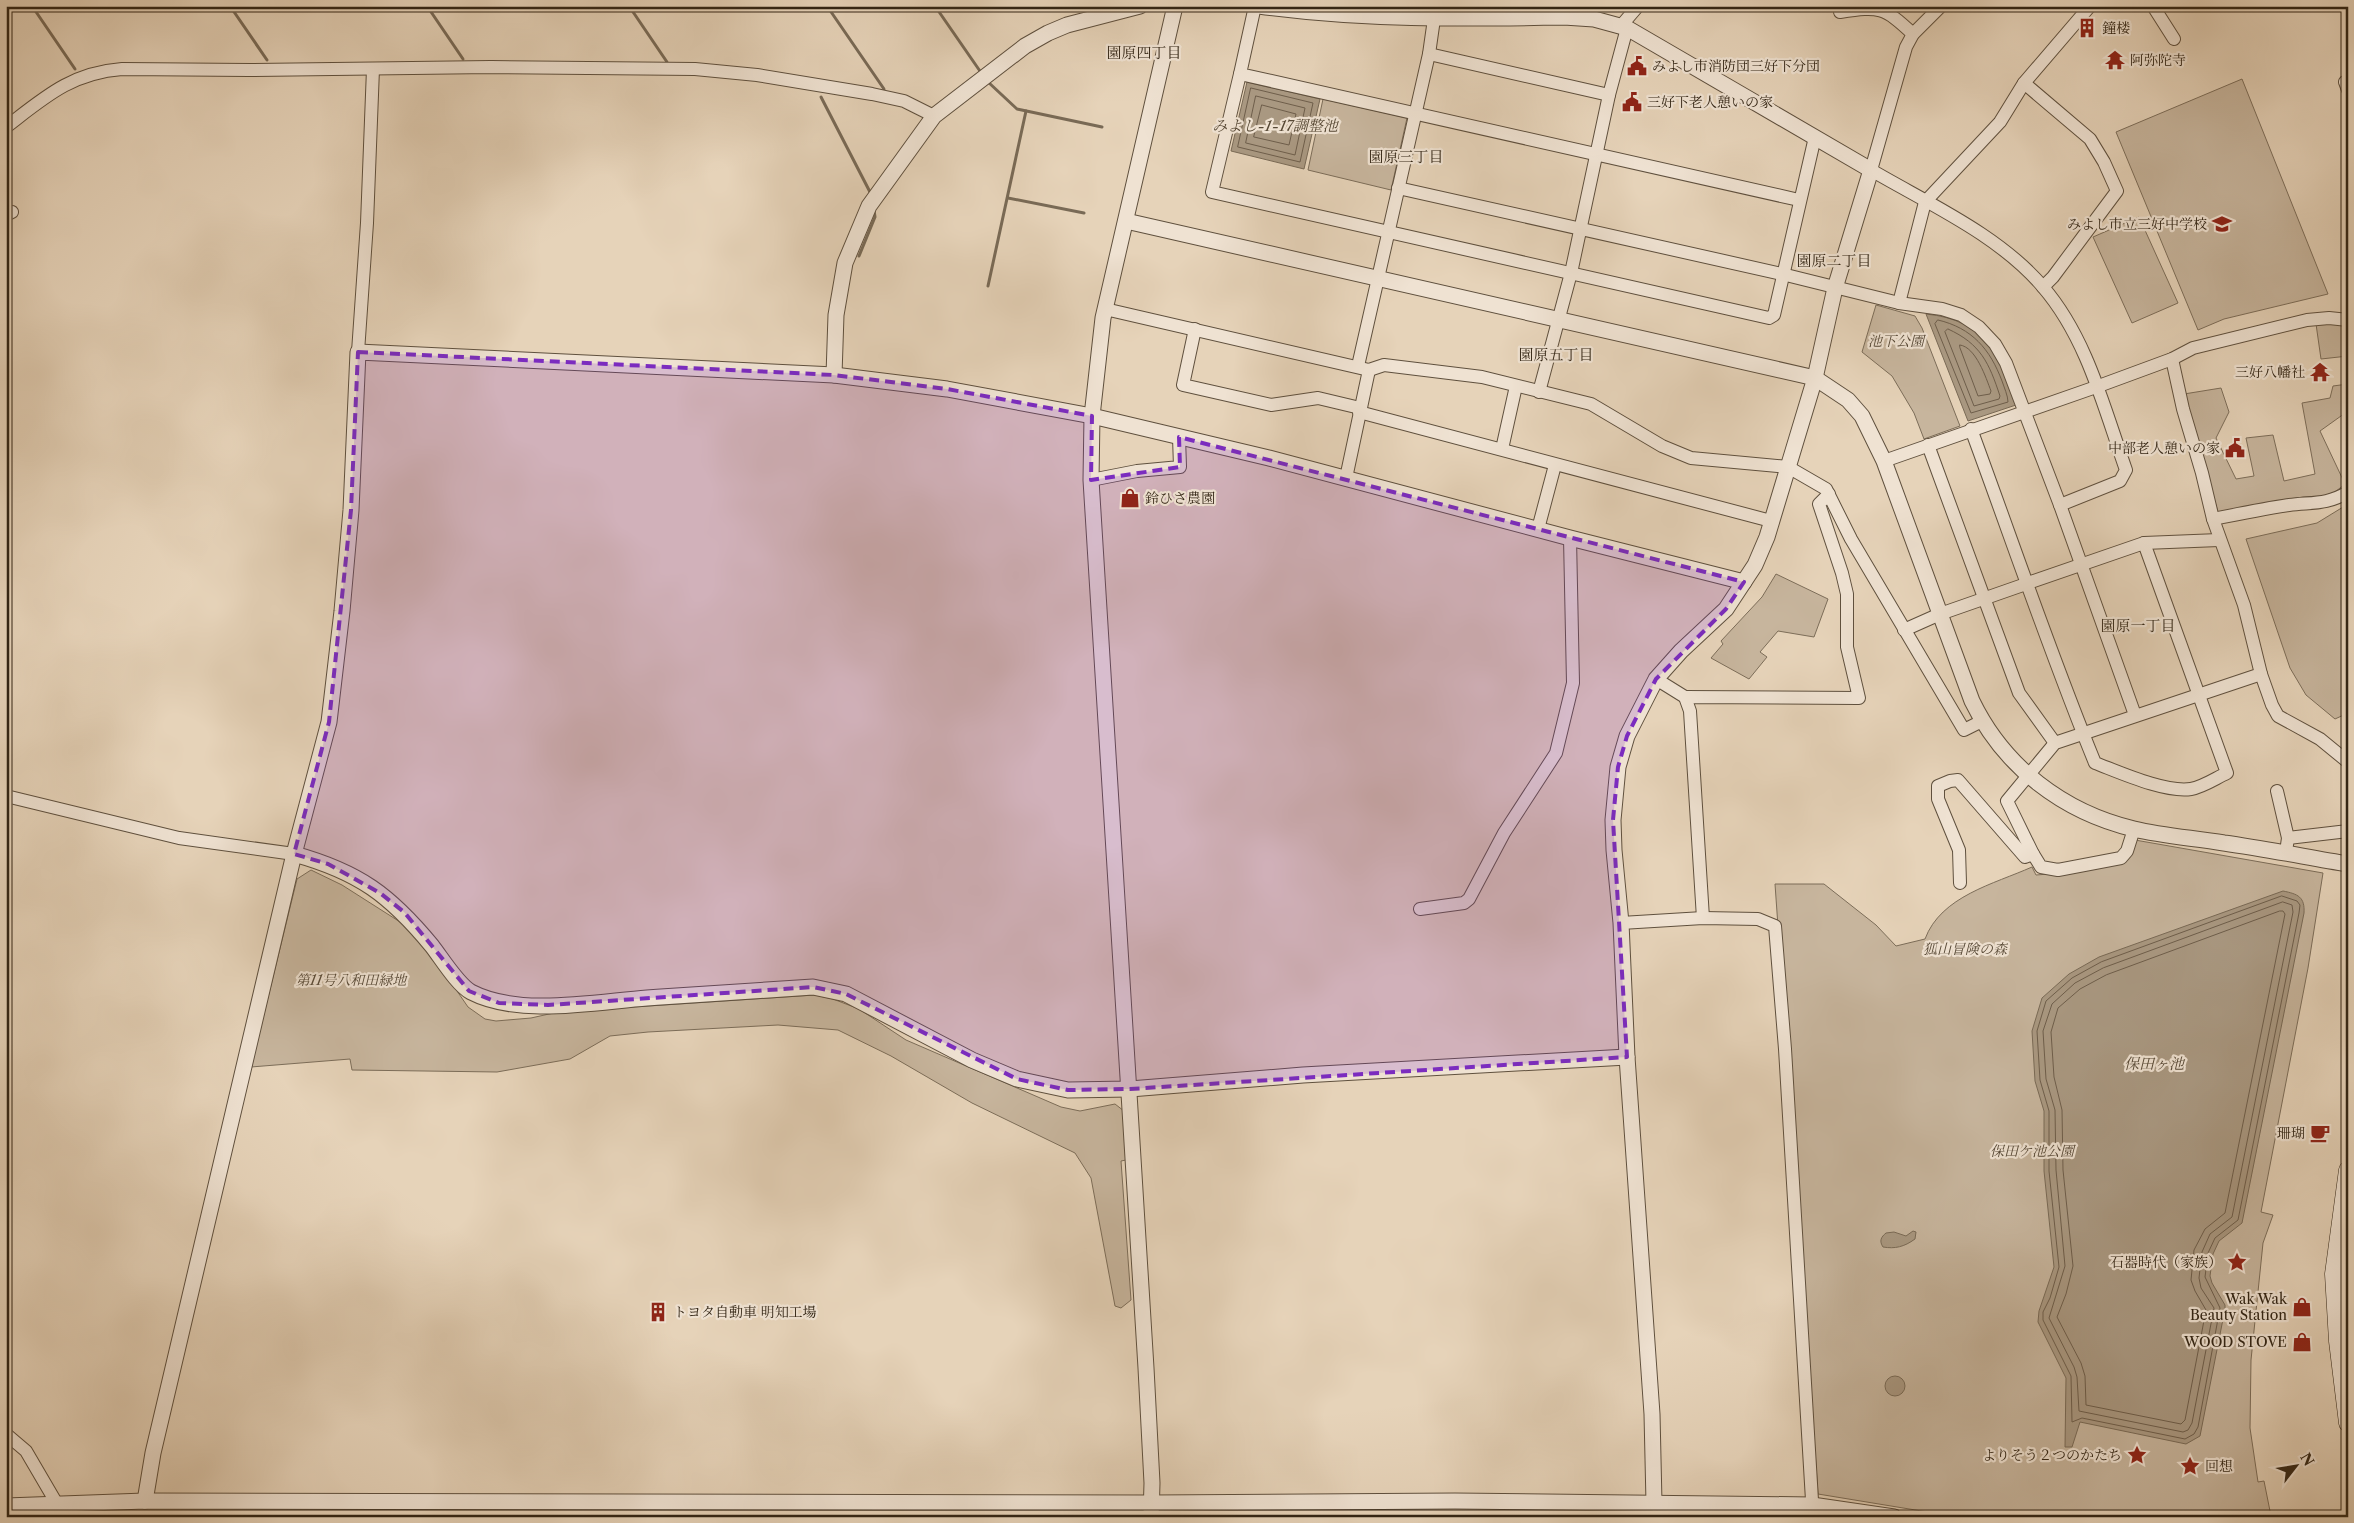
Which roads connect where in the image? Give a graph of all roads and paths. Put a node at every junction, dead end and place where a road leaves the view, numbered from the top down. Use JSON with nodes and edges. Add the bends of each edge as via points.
{"nodes":[{"id":1,"x":1140,"y":6,"type":"edge"},
{"id":2,"x":1175,"y":6,"type":"edge"},
{"id":3,"x":1255,"y":6,"type":"edge"},
{"id":4,"x":1259,"y":6,"type":"edge"},
{"id":5,"x":1638,"y":6,"type":"edge"},
{"id":6,"x":1941,"y":6,"type":"edge"},
{"id":7,"x":2090,"y":6,"type":"edge"},
{"id":8,"x":2153,"y":6,"type":"edge"},
{"id":9,"x":1893,"y":11,"type":"edge"},
{"id":10,"x":1840,"y":12,"type":"dead end"},
{"id":11,"x":1434,"y":19,"type":"junction"},
{"id":12,"x":1623,"y":27,"type":"junction"},
{"id":13,"x":1913,"y":34,"type":"junction"},
{"id":14,"x":2174,"y":39,"type":"dead end"},
{"id":15,"x":1429,"y":54,"type":"junction"},
{"id":16,"x":373,"y":69,"type":"junction"},
{"id":17,"x":1240,"y":74,"type":"junction"},
{"id":18,"x":2348,"y":81,"type":"edge"},
{"id":19,"x":2024,"y":82,"type":"junction"},
{"id":20,"x":2348,"y":90,"type":"edge"},
{"id":21,"x":1609,"y":95,"type":"junction"},
{"id":22,"x":1414,"y":114,"type":"junction"},
{"id":23,"x":934,"y":116,"type":"junction"},
{"id":24,"x":6,"y":127,"type":"edge"},
{"id":25,"x":1815,"y":137,"type":"junction"},
{"id":26,"x":1596,"y":155,"type":"junction"},
{"id":27,"x":1871,"y":170,"type":"junction"},
{"id":28,"x":1398,"y":188,"type":"junction"},
{"id":29,"x":1799,"y":200,"type":"junction"},
{"id":30,"x":1925,"y":202,"type":"junction"},
{"id":31,"x":1126,"y":221,"type":"junction"},
{"id":32,"x":1581,"y":228,"type":"junction"},
{"id":33,"x":1388,"y":231,"type":"junction"},
{"id":34,"x":1571,"y":273,"type":"junction"},
{"id":35,"x":1782,"y":274,"type":"junction"},
{"id":36,"x":1378,"y":277,"type":"junction"},
{"id":37,"x":2043,"y":287,"type":"junction"},
{"id":38,"x":1835,"y":288,"type":"junction"},
{"id":39,"x":1899,"y":303,"type":"junction"},
{"id":40,"x":1105,"y":309,"type":"junction"},
{"id":41,"x":1558,"y":319,"type":"junction"},
{"id":42,"x":2348,"y":320,"type":"edge"},
{"id":43,"x":1195,"y":329,"type":"junction"},
{"id":44,"x":358,"y":352,"type":"junction"},
{"id":45,"x":2172,"y":358,"type":"junction"},
{"id":46,"x":1364,"y":368,"type":"junction"},
{"id":47,"x":834,"y":375,"type":"junction"},
{"id":48,"x":1815,"y":378,"type":"junction"},
{"id":49,"x":1516,"y":386,"type":"junction"},
{"id":50,"x":2096,"y":387,"type":"junction"},
{"id":51,"x":1539,"y":392,"type":"junction"},
{"id":52,"x":1359,"y":410,"type":"junction"},
{"id":53,"x":2024,"y":412,"type":"junction"},
{"id":54,"x":1092,"y":416,"type":"junction"},
{"id":55,"x":1972,"y":429,"type":"junction"},
{"id":56,"x":1179,"y":437,"type":"junction"},
{"id":57,"x":1928,"y":445,"type":"junction"},
{"id":58,"x":1502,"y":449,"type":"junction"},
{"id":59,"x":1884,"y":461,"type":"junction"},
{"id":60,"x":1554,"y":465,"type":"junction"},
{"id":61,"x":1788,"y":467,"type":"junction"},
{"id":62,"x":1346,"y":478,"type":"junction"},
{"id":63,"x":1091,"y":480,"type":"junction"},
{"id":64,"x":2348,"y":492,"type":"edge"},
{"id":65,"x":1829,"y":494,"type":"junction"},
{"id":66,"x":2060,"y":504,"type":"junction"},
{"id":67,"x":2213,"y":519,"type":"junction"},
{"id":68,"x":1771,"y":521,"type":"junction"},
{"id":69,"x":1538,"y":529,"type":"junction"},
{"id":70,"x":1570,"y":538,"type":"junction"},
{"id":71,"x":2219,"y":540,"type":"junction"},
{"id":72,"x":2144,"y":543,"type":"junction"},
{"id":73,"x":2080,"y":563,"type":"junction"},
{"id":74,"x":1744,"y":582,"type":"junction"},
{"id":75,"x":2028,"y":583,"type":"junction"},
{"id":76,"x":1984,"y":598,"type":"junction"},
{"id":77,"x":1940,"y":614,"type":"junction"},
{"id":78,"x":1904,"y":630,"type":"junction"},
{"id":79,"x":2262,"y":674,"type":"junction"},
{"id":80,"x":1656,"y":679,"type":"junction"},
{"id":81,"x":2200,"y":694,"type":"junction"},
{"id":82,"x":1685,"y":697,"type":"junction"},
{"id":83,"x":2135,"y":715,"type":"junction"},
{"id":84,"x":1982,"y":721,"type":"junction"},
{"id":85,"x":2083,"y":734,"type":"junction"},
{"id":86,"x":2055,"y":743,"type":"junction"},
{"id":87,"x":2348,"y":762,"type":"edge"},
{"id":88,"x":2028,"y":776,"type":"junction"},
{"id":89,"x":2277,"y":791,"type":"dead end"},
{"id":90,"x":6,"y":796,"type":"edge"},
{"id":91,"x":2134,"y":829,"type":"junction"},
{"id":92,"x":2348,"y":831,"type":"edge"},
{"id":93,"x":2287,"y":845,"type":"junction"},
{"id":94,"x":294,"y":854,"type":"junction"},
{"id":95,"x":2033,"y":854,"type":"junction"},
{"id":96,"x":2348,"y":864,"type":"edge"},
{"id":97,"x":1960,"y":883,"type":"dead end"},
{"id":98,"x":1420,"y":909,"type":"dead end"},
{"id":99,"x":1703,"y":918,"type":"junction"},
{"id":100,"x":1621,"y":923,"type":"junction"},
{"id":101,"x":1627,"y":1057,"type":"junction"},
{"id":102,"x":1130,"y":1089,"type":"junction"},
{"id":103,"x":2348,"y":1170,"type":"edge"},
{"id":104,"x":2347,"y":1417,"type":"edge"},
{"id":105,"x":2348,"y":1423,"type":"edge"},
{"id":106,"x":6,"y":1434,"type":"edge"},
{"id":107,"x":145,"y":1501,"type":"junction"},
{"id":108,"x":1654,"y":1503,"type":"junction"},
{"id":109,"x":6,"y":1506,"type":"edge"},
{"id":110,"x":1151,"y":1510,"type":"edge"},
{"id":111,"x":57,"y":1511,"type":"edge"},
{"id":112,"x":1812,"y":1511,"type":"edge"},
{"id":113,"x":1878,"y":1516,"type":"edge"},
{"id":114,"x":1894,"y":1517,"type":"edge"}],
"edges":[{"from":1,"to":23,"type":"street","via":[[1068,25],[1040,37]]},
{"from":2,"to":31,"type":"street"},
{"from":3,"to":17,"type":"street"},
{"from":4,"to":11,"type":"street","via":[[1317,14]]},
{"from":5,"to":12,"type":"street"},
{"from":6,"to":13,"type":"street"},
{"from":7,"to":19,"type":"street"},
{"from":8,"to":14,"type":"street"},
{"from":9,"to":10,"type":"street","via":[[1865,8]]},
{"from":9,"to":13,"type":"street"},
{"from":11,"to":12,"type":"street","via":[[1564,17],[1594,19]]},
{"from":11,"to":15,"type":"street"},
{"from":12,"to":21,"type":"street"},
{"from":12,"to":25,"type":"street"},
{"from":13,"to":27,"type":"street","via":[[1903,57]]},
{"from":15,"to":21,"type":"street"},
{"from":15,"to":22,"type":"street"},
{"from":16,"to":23,"type":"street","via":[[640,67],[733,72],[904,101]]},
{"from":16,"to":24,"type":"street","via":[[101,71],[79,77]]},
{"from":16,"to":44,"type":"street"},
{"from":17,"to":22,"type":"street"},
{"from":17,"to":33,"type":"street","via":[[1212,192]]},
{"from":18,"to":20,"type":"street","via":[[2345,82]]},
{"from":19,"to":30,"type":"street","via":[[2000,122]]},
{"from":19,"to":37,"type":"street","via":[[2090,139],[2117,191]]},
{"from":21,"to":26,"type":"street"},
{"from":22,"to":26,"type":"street"},
{"from":22,"to":28,"type":"street"},
{"from":23,"to":47,"type":"street","via":[[869,206],[845,263],[836,315]]},
{"from":25,"to":27,"type":"street"},
{"from":25,"to":29,"type":"street"},
{"from":26,"to":29,"type":"street"},
{"from":26,"to":32,"type":"street"},
{"from":27,"to":30,"type":"street"},
{"from":27,"to":38,"type":"street"},
{"from":28,"to":32,"type":"street"},
{"from":28,"to":33,"type":"street"},
{"from":29,"to":35,"type":"street"},
{"from":30,"to":37,"type":"street","via":[[2010,254]]},
{"from":30,"to":39,"type":"street"},
{"from":31,"to":36,"type":"street"},
{"from":31,"to":40,"type":"street"},
{"from":32,"to":34,"type":"street"},
{"from":32,"to":35,"type":"street"},
{"from":33,"to":34,"type":"street"},
{"from":33,"to":36,"type":"street"},
{"from":34,"to":35,"type":"street","via":[[1769,318],[1774,315]]},
{"from":34,"to":41,"type":"street"},
{"from":35,"to":38,"type":"street"},
{"from":36,"to":41,"type":"street"},
{"from":36,"to":46,"type":"street"},
{"from":37,"to":50,"type":"street","via":[[2083,351]]},
{"from":38,"to":39,"type":"street"},
{"from":38,"to":48,"type":"street"},
{"from":39,"to":53,"type":"street","via":[[1942,309],[1961,315],[1979,327],[1995,344],[2006,363]]},
{"from":40,"to":43,"type":"street"},
{"from":40,"to":54,"type":"street"},
{"from":41,"to":48,"type":"street"},
{"from":41,"to":51,"type":"street"},
{"from":42,"to":45,"type":"street","via":[[2307,320],[2193,348]]},
{"from":43,"to":46,"type":"street"},
{"from":43,"to":52,"type":"street","via":[[1183,385],[1271,405],[1318,398]]},
{"from":44,"to":47,"type":"street"},
{"from":44,"to":94,"type":"street","via":[[351,510],[329,722]]},
{"from":45,"to":50,"type":"street"},
{"from":45,"to":67,"type":"street"},
{"from":46,"to":49,"type":"street","via":[[1384,365],[1482,377]]},
{"from":46,"to":52,"type":"street"},
{"from":47,"to":54,"type":"street","via":[[947,389]]},
{"from":48,"to":59,"type":"street","via":[[1848,400],[1862,416]]},
{"from":48,"to":61,"type":"street"},
{"from":49,"to":51,"type":"street"},
{"from":49,"to":58,"type":"street"},
{"from":50,"to":53,"type":"street"},
{"from":50,"to":66,"type":"street","via":[[2125,474],[2120,481]]},
{"from":51,"to":61,"type":"street","via":[[1592,404],[1662,446],[1690,458]]},
{"from":52,"to":58,"type":"street"},
{"from":52,"to":62,"type":"street"},
{"from":53,"to":55,"type":"street"},
{"from":53,"to":66,"type":"street"},
{"from":54,"to":56,"type":"street"},
{"from":54,"to":63,"type":"street"},
{"from":55,"to":57,"type":"street"},
{"from":55,"to":75,"type":"street"},
{"from":56,"to":62,"type":"street"},
{"from":56,"to":63,"type":"street","via":[[1180,467]]},
{"from":57,"to":59,"type":"street"},
{"from":57,"to":76,"type":"street"},
{"from":58,"to":60,"type":"street"},
{"from":59,"to":77,"type":"street"},
{"from":60,"to":68,"type":"street"},
{"from":60,"to":69,"type":"street"},
{"from":61,"to":65,"type":"street","via":[[1826,488]]},
{"from":61,"to":68,"type":"street"},
{"from":62,"to":69,"type":"street"},
{"from":63,"to":102,"type":"street"},
{"from":64,"to":67,"type":"street","via":[[2324,503],[2287,505]]},
{"from":65,"to":78,"type":"street"},
{"from":65,"to":82,"type":"street","via":[[1819,504],[1845,587],[1847,647],[1859,698]]},
{"from":66,"to":73,"type":"street"},
{"from":67,"to":71,"type":"street"},
{"from":68,"to":74,"type":"street","via":[[1756,565]]},
{"from":69,"to":70,"type":"street"},
{"from":70,"to":74,"type":"street"},
{"from":70,"to":98,"type":"street","via":[[1572,683],[1556,753],[1504,833],[1469,899],[1464,903]]},
{"from":71,"to":72,"type":"street"},
{"from":71,"to":79,"type":"street","via":[[2244,605]]},
{"from":72,"to":73,"type":"street"},
{"from":72,"to":81,"type":"street"},
{"from":73,"to":75,"type":"street"},
{"from":73,"to":83,"type":"street"},
{"from":74,"to":80,"type":"street","via":[[1726,609]]},
{"from":75,"to":76,"type":"street"},
{"from":75,"to":85,"type":"street"},
{"from":76,"to":77,"type":"street"},
{"from":76,"to":86,"type":"street","via":[[2019,693]]},
{"from":77,"to":78,"type":"street"},
{"from":77,"to":84,"type":"street"},
{"from":78,"to":84,"type":"street","via":[[1964,730]]},
{"from":79,"to":81,"type":"street"},
{"from":79,"to":87,"type":"street","via":[[2278,716],[2320,739]]},
{"from":80,"to":82,"type":"street"},
{"from":80,"to":100,"type":"street","via":[[1627,736],[1614,792],[1614,850]]},
{"from":81,"to":83,"type":"street"},
{"from":81,"to":85,"type":"street","via":[[2227,773],[2192,788],[2147,783],[2094,763]]},
{"from":82,"to":99,"type":"street","via":[[1690,711]]},
{"from":83,"to":85,"type":"street"},
{"from":84,"to":88,"type":"street","via":[[2001,748]]},
{"from":85,"to":86,"type":"street"},
{"from":86,"to":88,"type":"street"},
{"from":88,"to":91,"type":"street","via":[[2089,814]]},
{"from":88,"to":95,"type":"street","via":[[2007,801]]},
{"from":89,"to":93,"type":"street"},
{"from":90,"to":94,"type":"street","via":[[179,838]]},
{"from":91,"to":93,"type":"street"},
{"from":91,"to":95,"type":"street","via":[[2127,851],[2121,858],[2058,870],[2042,867]]},
{"from":92,"to":93,"type":"street"},
{"from":93,"to":96,"type":"street"},
{"from":94,"to":102,"type":"street","via":[[328,864],[380,893],[404,912],[470,991],[499,1003],[548,1005],[813,987],[846,994],[972,1060],[1017,1079],[1068,1090]]},
{"from":94,"to":107,"type":"street"},
{"from":95,"to":97,"type":"street","via":[[2025,858],[1971,793],[1958,780],[1950,781],[1938,786],[1938,800],[1959,850]]},
{"from":99,"to":100,"type":"street"},
{"from":99,"to":112,"type":"street","via":[[1758,919],[1775,926]]},
{"from":100,"to":101,"type":"street"},
{"from":101,"to":102,"type":"street","via":[[1303,1075]]},
{"from":101,"to":108,"type":"street","via":[[1652,1414]]},
{"from":102,"to":110,"type":"street"},
{"from":103,"to":104,"type":"main road","via":[[2334,1274]]},
{"from":104,"to":105,"type":"main road"},
{"from":106,"to":111,"type":"street","via":[[26,1451]]},
{"from":107,"to":110,"type":"street"},
{"from":107,"to":111,"type":"street"},
{"from":108,"to":110,"type":"street","via":[[1368,1500]]},
{"from":108,"to":112,"type":"street"},
{"from":109,"to":111,"type":"street"},
{"from":112,"to":113,"type":"street"},
{"from":113,"to":114,"type":"street"}]}
